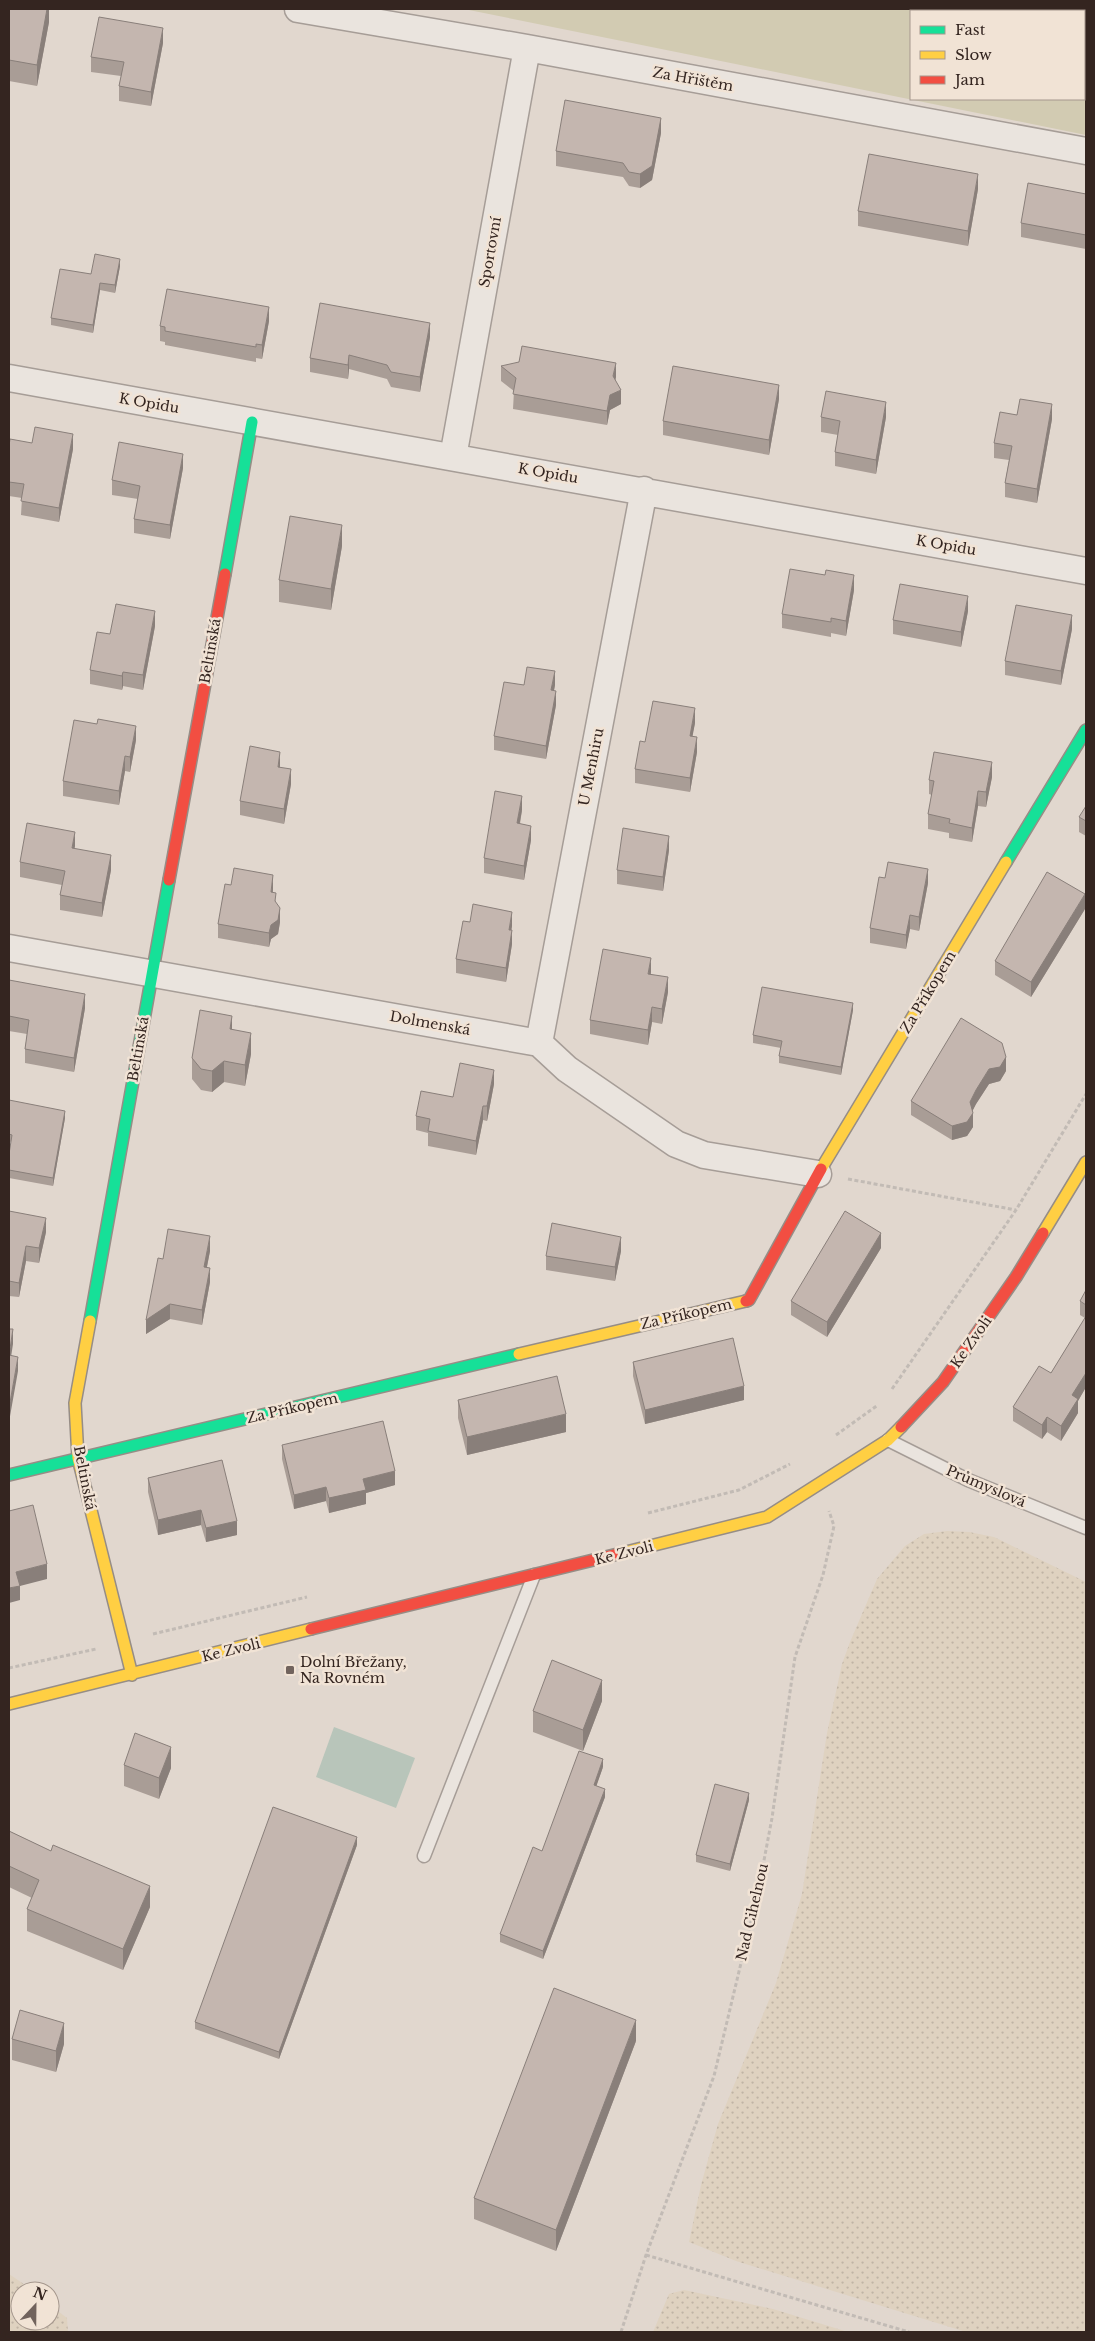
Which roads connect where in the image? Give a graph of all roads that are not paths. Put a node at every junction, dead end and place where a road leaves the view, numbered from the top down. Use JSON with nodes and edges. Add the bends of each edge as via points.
{"nodes":[{"id":1,"x":298,"y":9,"type":"edge"},
{"id":2,"x":527,"y":48,"type":"junction"},
{"id":3,"x":1086,"y":151,"type":"edge"},
{"id":4,"x":9,"y":378,"type":"edge"},
{"id":5,"x":252,"y":422,"type":"junction"},
{"id":6,"x":453,"y":457,"type":"junction"},
{"id":7,"x":644,"y":490,"type":"junction"},
{"id":8,"x":1086,"y":571,"type":"edge"},
{"id":9,"x":1086,"y":730,"type":"edge"},
{"id":10,"x":9,"y":948,"type":"edge"},
{"id":11,"x":152,"y":973,"type":"junction"},
{"id":12,"x":539,"y":1043,"type":"junction"},
{"id":13,"x":1086,"y":1162,"type":"edge"},
{"id":14,"x":818,"y":1174,"type":"junction"},
{"id":15,"x":888,"y":1440,"type":"junction"},
{"id":16,"x":78,"y":1458,"type":"junction"},
{"id":17,"x":9,"y":1475,"type":"edge"},
{"id":18,"x":1086,"y":1528,"type":"edge"},
{"id":19,"x":534,"y":1575,"type":"junction"},
{"id":20,"x":132,"y":1675,"type":"junction"},
{"id":21,"x":9,"y":1704,"type":"edge"},
{"id":22,"x":424,"y":1856,"type":"dead end"}],
"edges":[{"from":1,"to":2,"type":"street","name":"Za Hřištěm"},
{"from":2,"to":3,"type":"street","name":"Za Hřištěm"},
{"from":2,"to":6,"type":"street","name":"Sportovní"},
{"from":4,"to":5,"type":"street","name":"K Opidu"},
{"from":5,"to":6,"type":"street","name":"K Opidu"},
{"from":5,"to":11,"type":"street","name":"Beltinská"},
{"from":6,"to":7,"type":"street","name":"K Opidu"},
{"from":7,"to":8,"type":"street","name":"K Opidu"},
{"from":7,"to":12,"type":"street","name":"U Menhiru"},
{"from":9,"to":14,"type":"street","name":"Za Příkopem"},
{"from":10,"to":11,"type":"street","name":"Dolmenská"},
{"from":11,"to":12,"type":"street","name":"Dolmenská"},
{"from":11,"to":16,"type":"street","name":"Beltinská","via":[[75,1402]]},
{"from":12,"to":14,"type":"street","via":[[567,1069],[676,1144],[704,1154]]},
{"from":13,"to":15,"type":"street","name":"Ke Zvoli","via":[[1016,1277],[943,1382]]},
{"from":14,"to":16,"type":"street","name":"Za Příkopem","via":[[748,1300]]},
{"from":15,"to":18,"type":"lane","name":"Průmyslová","via":[[968,1480]]},
{"from":15,"to":19,"type":"street","name":"Ke Zvoli","via":[[767,1517]]},
{"from":16,"to":17,"type":"street","name":"Za Příkopem"},
{"from":16,"to":20,"type":"street","name":"Beltinská"},
{"from":19,"to":20,"type":"street","name":"Ke Zvoli"},
{"from":19,"to":22,"type":"lane"},
{"from":20,"to":21,"type":"street","name":"Ke Zvoli"}]}
